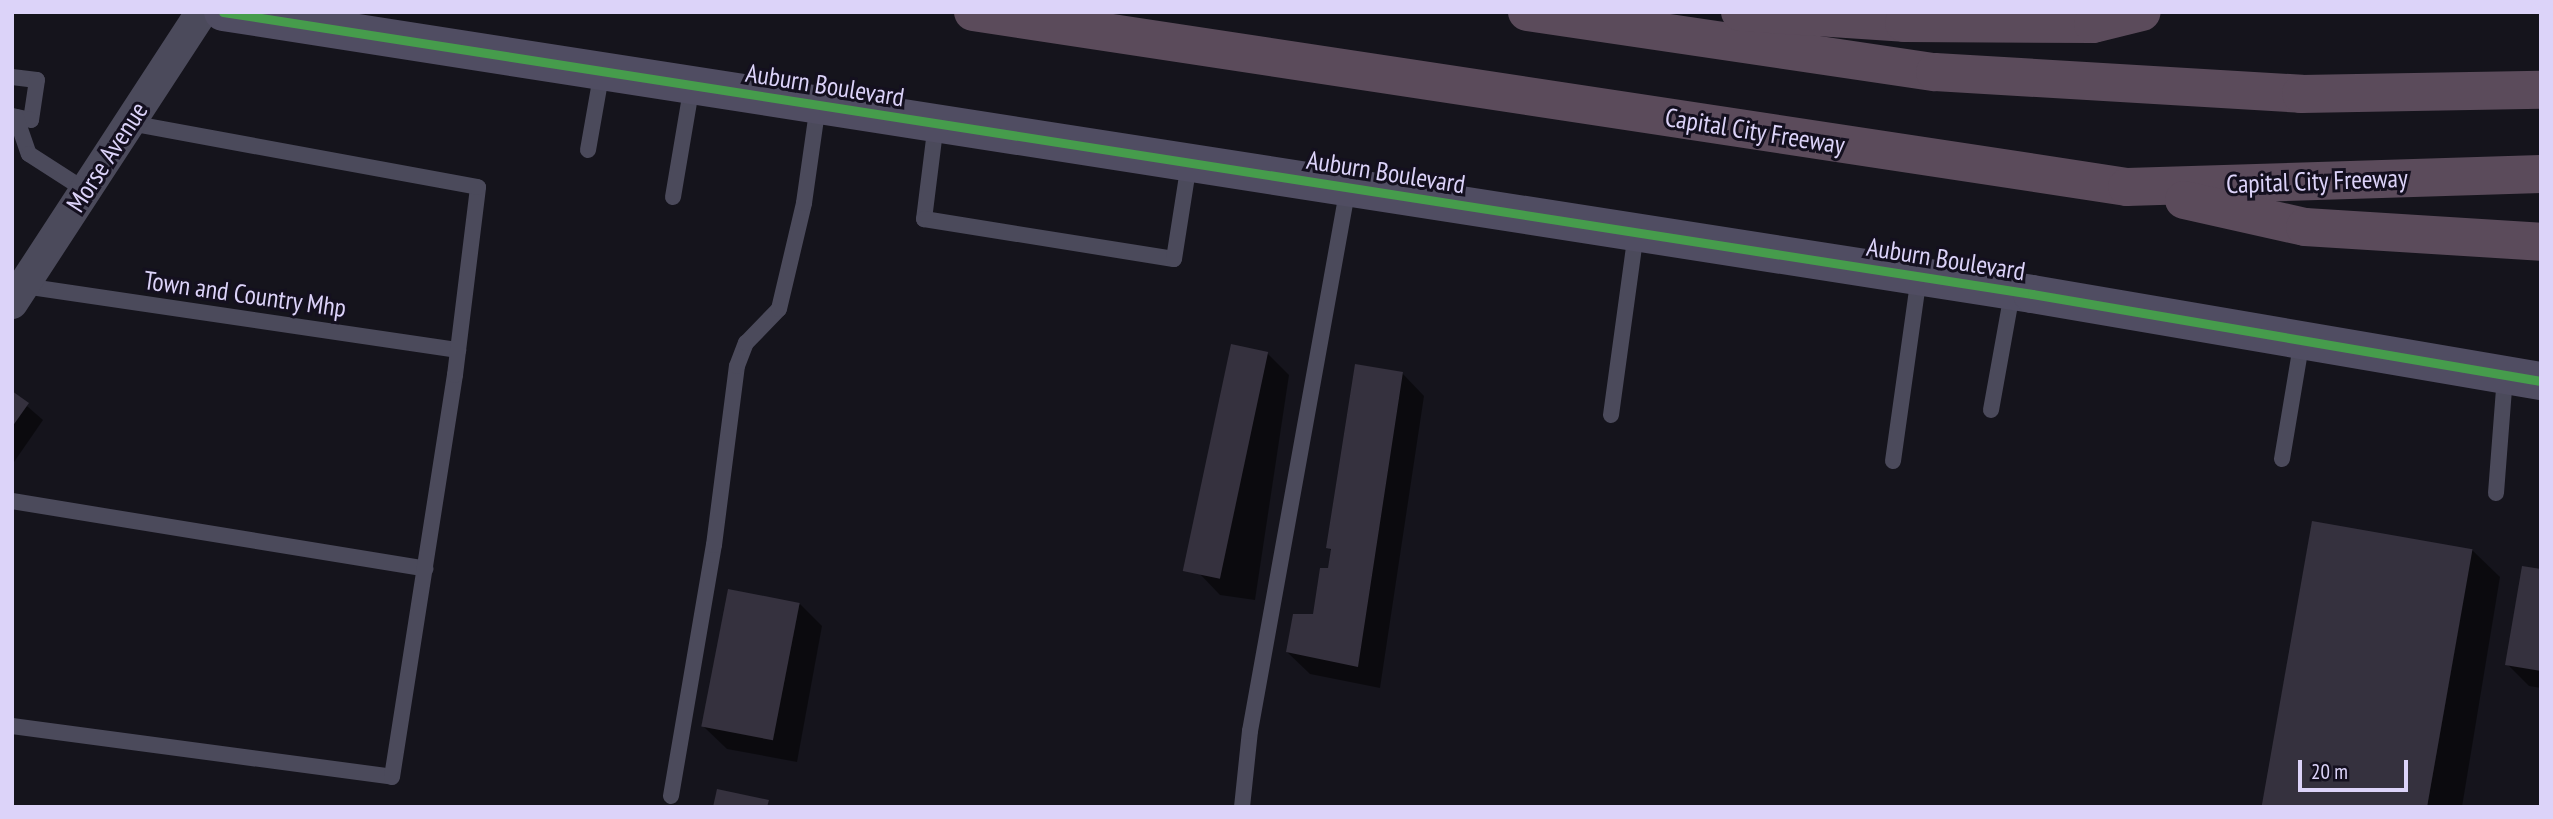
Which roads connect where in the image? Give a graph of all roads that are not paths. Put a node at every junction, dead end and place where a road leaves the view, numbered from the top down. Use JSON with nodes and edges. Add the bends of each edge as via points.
{"nodes":[{"id":1,"x":202,"y":12,"type":"edge"},
{"id":2,"x":223,"y":12,"type":"edge"},
{"id":3,"x":973,"y":12,"type":"edge"},
{"id":4,"x":1527,"y":12,"type":"edge"},
{"id":5,"x":1740,"y":12,"type":"edge"},
{"id":6,"x":2142,"y":12,"type":"edge"},
{"id":7,"x":601,"y":71,"type":"junction"},
{"id":8,"x":12,"y":77,"type":"edge"},
{"id":9,"x":692,"y":85,"type":"junction"},
{"id":10,"x":2541,"y":90,"type":"edge"},
{"id":11,"x":818,"y":105,"type":"junction"},
{"id":12,"x":14,"y":117,"type":"edge"},
{"id":13,"x":128,"y":123,"type":"junction"},
{"id":14,"x":936,"y":123,"type":"junction"},
{"id":15,"x":588,"y":150,"type":"dead end"},
{"id":16,"x":1189,"y":163,"type":"junction"},
{"id":17,"x":2541,"y":174,"type":"edge"},
{"id":18,"x":1348,"y":187,"type":"junction"},
{"id":19,"x":2127,"y":187,"type":"junction"},
{"id":20,"x":85,"y":190,"type":"junction"},
{"id":21,"x":673,"y":197,"type":"dead end"},
{"id":22,"x":1636,"y":232,"type":"junction"},
{"id":23,"x":2541,"y":242,"type":"edge"},
{"id":24,"x":1919,"y":276,"type":"junction"},
{"id":25,"x":2012,"y":293,"type":"junction"},
{"id":26,"x":18,"y":295,"type":"edge"},
{"id":27,"x":2302,"y":340,"type":"junction"},
{"id":28,"x":458,"y":350,"type":"junction"},
{"id":29,"x":2523,"y":378,"type":"edge"},
{"id":30,"x":1991,"y":410,"type":"dead end"},
{"id":31,"x":1611,"y":415,"type":"dead end"},
{"id":32,"x":2282,"y":459,"type":"dead end"},
{"id":33,"x":1893,"y":461,"type":"dead end"},
{"id":34,"x":2496,"y":493,"type":"dead end"},
{"id":35,"x":12,"y":500,"type":"edge"},
{"id":36,"x":425,"y":569,"type":"junction"},
{"id":37,"x":12,"y":726,"type":"edge"},
{"id":38,"x":671,"y":796,"type":"dead end"},
{"id":39,"x":1241,"y":807,"type":"edge"}],
"edges":[{"from":1,"to":13,"type":"street","name":"Morse Avenue"},
{"from":2,"to":7,"type":"main road","name":"Auburn Boulevard"},
{"from":3,"to":19,"type":"highway","name":"Capital City Freeway"},
{"from":4,"to":10,"type":"highway","via":[[1936,72],[2301,94]]},
{"from":5,"to":6,"type":"highway","via":[[1903,23],[2093,24]]},
{"from":7,"to":9,"type":"main road","name":"Auburn Boulevard"},
{"from":7,"to":15,"type":"lane"},
{"from":8,"to":12,"type":"lane","via":[[37,80],[31,120]]},
{"from":9,"to":11,"type":"main road","name":"Auburn Boulevard"},
{"from":9,"to":21,"type":"lane"},
{"from":11,"to":14,"type":"main road","name":"Auburn Boulevard"},
{"from":11,"to":38,"type":"lane","via":[[804,203],[779,309],[746,343],[737,366],[714,545]]},
{"from":12,"to":20,"type":"lane","via":[[29,154]]},
{"from":13,"to":20,"type":"street","name":"Morse Avenue"},
{"from":13,"to":28,"type":"lane","via":[[478,187]]},
{"from":14,"to":16,"type":"main road","name":"Auburn Boulevard"},
{"from":14,"to":16,"type":"lane","via":[[924,219],[1174,259]]},
{"from":16,"to":18,"type":"main road","name":"Auburn Boulevard"},
{"from":17,"to":19,"type":"highway","name":"Capital City Freeway"},
{"from":18,"to":22,"type":"main road","name":"Auburn Boulevard"},
{"from":18,"to":39,"type":"lane","via":[[1250,731]]},
{"from":19,"to":23,"type":"highway","via":[[2305,227]]},
{"from":20,"to":26,"type":"street","name":"Morse Avenue"},
{"from":22,"to":24,"type":"main road","name":"Auburn Boulevard"},
{"from":22,"to":31,"type":"lane"},
{"from":24,"to":25,"type":"main road","name":"Auburn Boulevard"},
{"from":24,"to":33,"type":"lane"},
{"from":25,"to":27,"type":"main road","name":"Auburn Boulevard"},
{"from":25,"to":30,"type":"lane"},
{"from":26,"to":28,"type":"lane","name":"Town and Country Mhp"},
{"from":27,"to":29,"type":"main road","name":"Auburn Boulevard"},
{"from":27,"to":32,"type":"lane"},
{"from":28,"to":36,"type":"lane"},
{"from":29,"to":34,"type":"lane"},
{"from":35,"to":36,"type":"lane"},
{"from":36,"to":37,"type":"lane","via":[[393,777]]}]}
